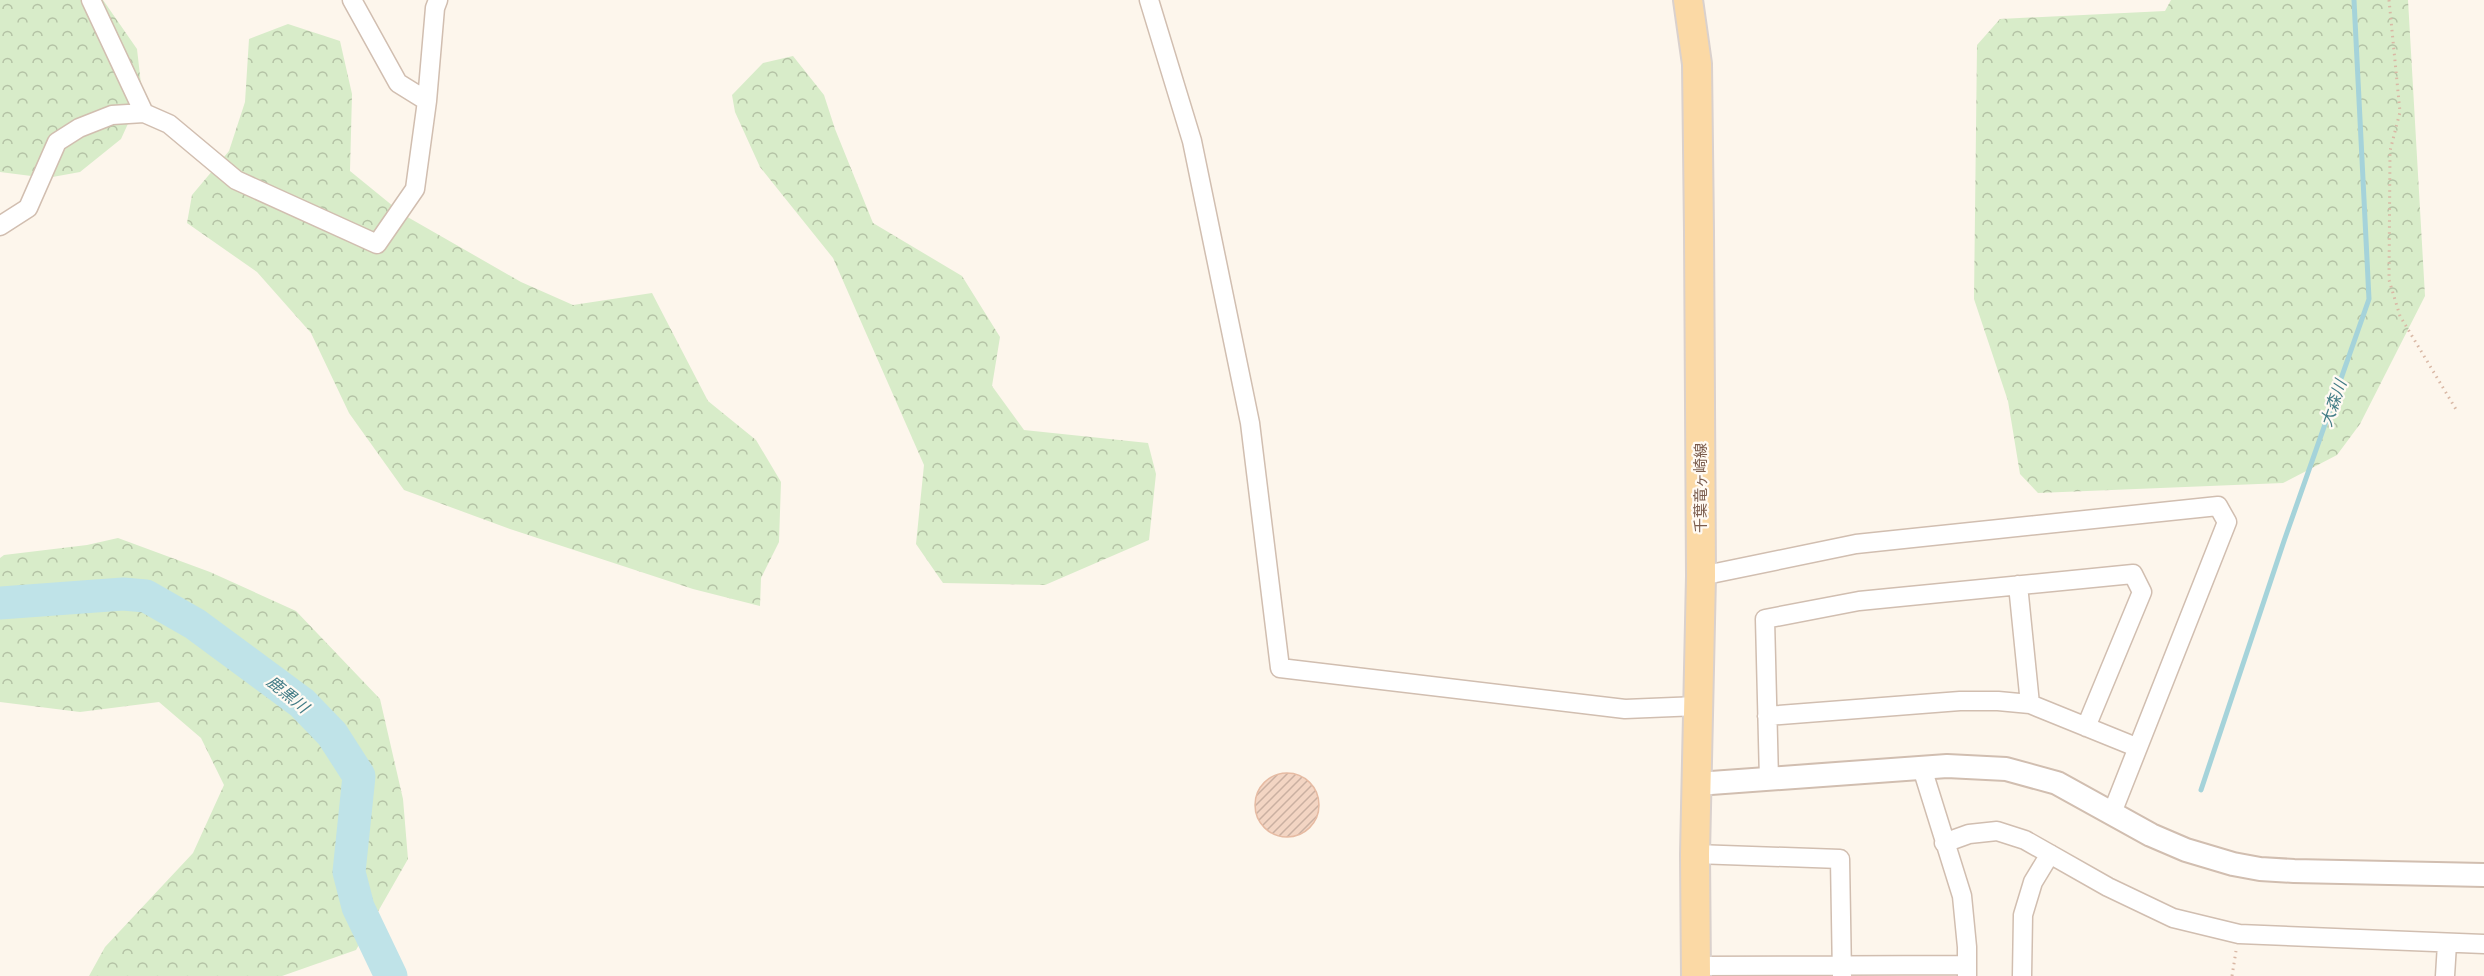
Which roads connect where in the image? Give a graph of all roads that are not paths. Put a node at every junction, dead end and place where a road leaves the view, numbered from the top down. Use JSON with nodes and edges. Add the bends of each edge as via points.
{"nodes":[{"id":1,"x":91,"y":0,"type":"edge"},
{"id":2,"x":352,"y":0,"type":"edge"},
{"id":3,"x":438,"y":0,"type":"edge"},
{"id":4,"x":1149,"y":0,"type":"edge"},
{"id":5,"x":1688,"y":0,"type":"edge"},
{"id":6,"x":427,"y":100,"type":"junction"},
{"id":7,"x":144,"y":113,"type":"junction"},
{"id":8,"x":0,"y":226,"type":"edge"},
{"id":9,"x":1701,"y":576,"type":"junction"},
{"id":10,"x":2018,"y":585,"type":"junction"},
{"id":11,"x":2030,"y":704,"type":"junction"},
{"id":12,"x":1698,"y":706,"type":"junction"},
{"id":13,"x":1767,"y":716,"type":"junction"},
{"id":14,"x":2086,"y":727,"type":"junction"},
{"id":15,"x":2136,"y":747,"type":"junction"},
{"id":16,"x":1922,"y":768,"type":"junction"},
{"id":17,"x":1769,"y":780,"type":"junction"},
{"id":18,"x":1697,"y":784,"type":"junction"},
{"id":19,"x":2112,"y":813,"type":"junction"},
{"id":20,"x":1944,"y":843,"type":"junction"},
{"id":21,"x":1695,"y":854,"type":"junction"},
{"id":22,"x":2050,"y":854,"type":"junction"},
{"id":23,"x":2484,"y":875,"type":"edge"},
{"id":24,"x":2447,"y":944,"type":"junction"},
{"id":25,"x":2484,"y":944,"type":"edge"},
{"id":26,"x":1841,"y":970,"type":"edge"},
{"id":27,"x":1696,"y":971,"type":"edge"},
{"id":28,"x":1967,"y":971,"type":"edge"},
{"id":29,"x":2022,"y":976,"type":"edge"},
{"id":30,"x":2445,"y":976,"type":"edge"}],
"edges":[{"from":1,"to":7,"type":"street"},
{"from":2,"to":6,"type":"street","via":[[398,83]]},
{"from":3,"to":6,"type":"street"},
{"from":4,"to":12,"type":"street","via":[[1192,141],[1250,423],[1280,668],[1625,709]]},
{"from":5,"to":9,"type":"main road","name":"千葉竜ヶ崎線","via":[[1697,64]]},
{"from":6,"to":7,"type":"street","via":[[415,189],[377,244],[236,180],[169,124]]},
{"from":7,"to":8,"type":"street","via":[[112,114],[57,142],[27,208]]},
{"from":9,"to":12,"type":"main road","name":"千葉竜ヶ崎線"},
{"from":9,"to":15,"type":"street","via":[[1856,544],[2218,506],[2227,522]]},
{"from":10,"to":11,"type":"street"},
{"from":10,"to":13,"type":"street","via":[[1859,602],[1765,619]]},
{"from":10,"to":14,"type":"street","via":[[2133,574],[2142,592]]},
{"from":11,"to":13,"type":"street","via":[[1960,701]]},
{"from":11,"to":14,"type":"street"},
{"from":12,"to":18,"type":"main road","name":"千葉竜ヶ崎線"},
{"from":13,"to":17,"type":"street"},
{"from":14,"to":15,"type":"street"},
{"from":15,"to":19,"type":"street"},
{"from":16,"to":17,"type":"street"},
{"from":16,"to":19,"type":"street","via":[[2006,769],[2056,783]]},
{"from":16,"to":20,"type":"street"},
{"from":17,"to":18,"type":"street"},
{"from":18,"to":21,"type":"main road","name":"千葉竜ヶ崎線"},
{"from":19,"to":23,"type":"street","via":[[2208,859],[2260,869]]},
{"from":20,"to":22,"type":"street","via":[[1969,834],[1997,831]]},
{"from":20,"to":28,"type":"street","via":[[1962,896]]},
{"from":21,"to":26,"type":"street","via":[[1840,859]]},
{"from":21,"to":27,"type":"main road","name":"千葉竜ヶ崎線"},
{"from":22,"to":24,"type":"street","via":[[2173,918],[2239,934]]},
{"from":22,"to":29,"type":"street","via":[[2033,882],[2023,915]]},
{"from":24,"to":25,"type":"street"},
{"from":24,"to":30,"type":"street"},
{"from":26,"to":27,"type":"street"},
{"from":26,"to":28,"type":"street"}]}
